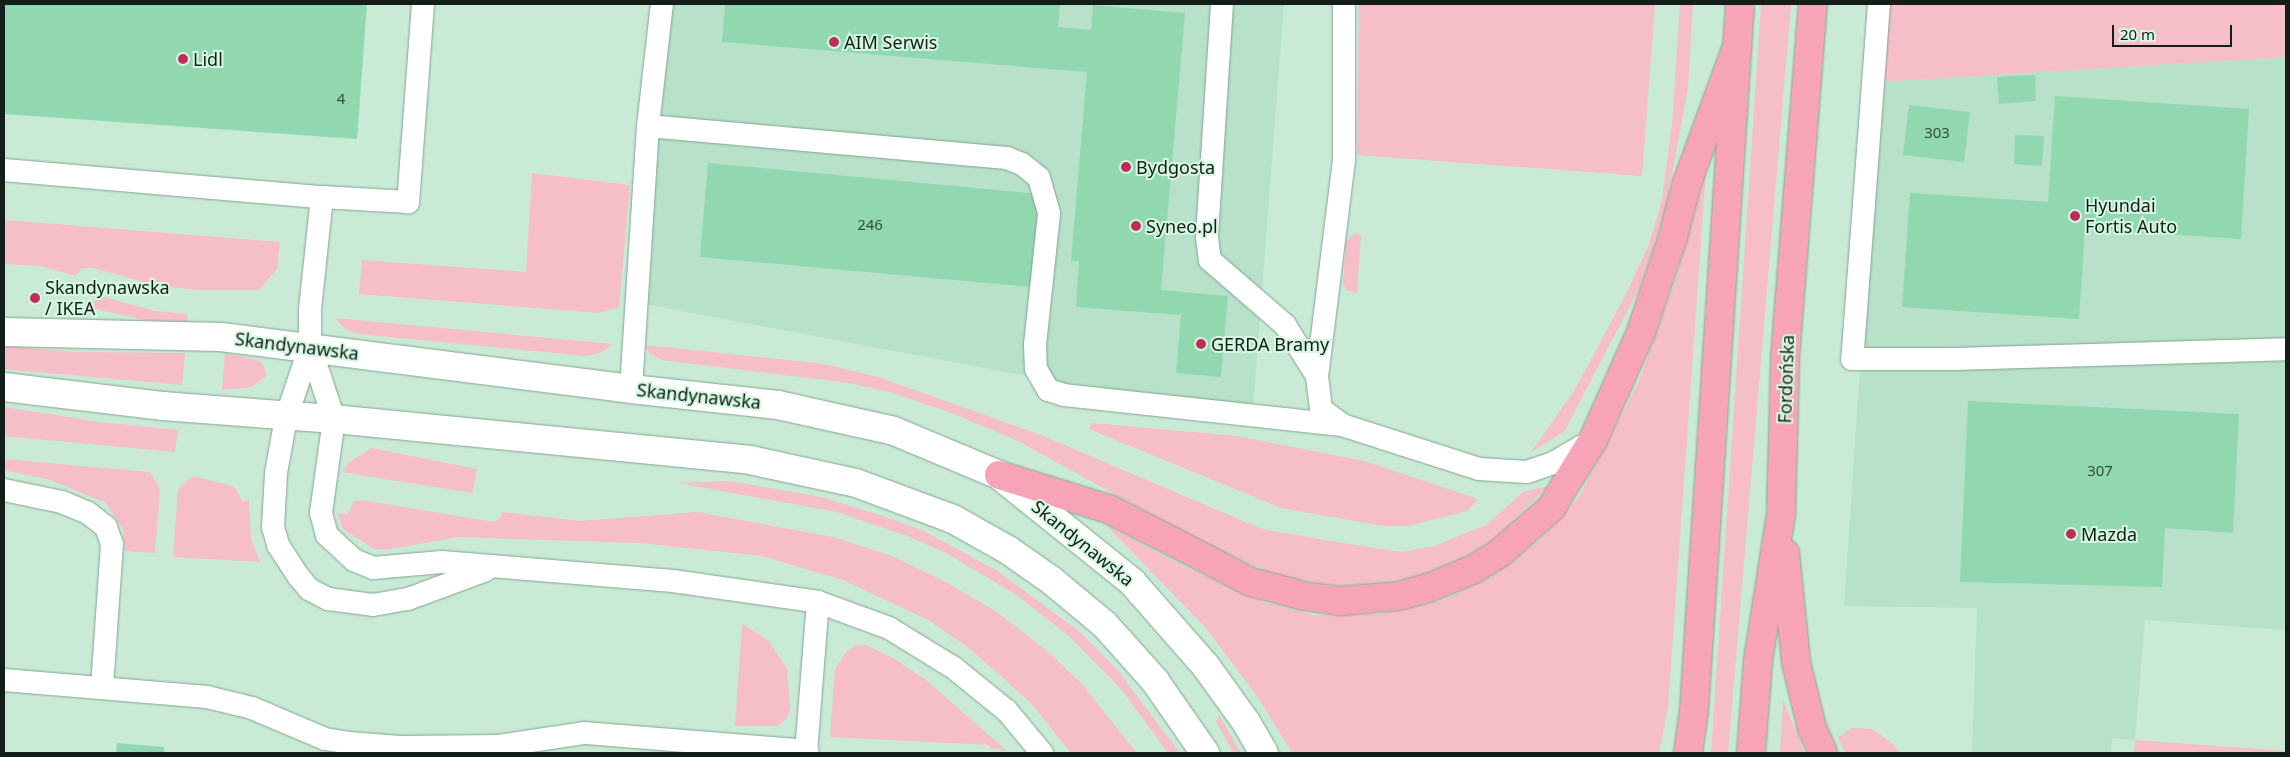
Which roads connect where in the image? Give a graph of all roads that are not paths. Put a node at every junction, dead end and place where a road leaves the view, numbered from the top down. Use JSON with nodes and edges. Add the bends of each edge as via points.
{"nodes":[{"id":1,"x":423,"y":4,"type":"edge"},
{"id":2,"x":662,"y":4,"type":"edge"},
{"id":3,"x":1222,"y":4,"type":"edge"},
{"id":4,"x":1344,"y":4,"type":"edge"},
{"id":5,"x":1740,"y":4,"type":"edge"},
{"id":6,"x":1813,"y":4,"type":"edge"},
{"id":7,"x":1879,"y":4,"type":"edge"},
{"id":8,"x":1737,"y":46,"type":"junction"},
{"id":9,"x":648,"y":126,"type":"junction"},
{"id":10,"x":4,"y":170,"type":"edge"},
{"id":11,"x":322,"y":197,"type":"junction"},
{"id":12,"x":4,"y":332,"type":"edge"},
{"id":13,"x":310,"y":347,"type":"junction"},
{"id":14,"x":2286,"y":349,"type":"edge"},
{"id":15,"x":1317,"y":376,"type":"junction"},
{"id":16,"x":4,"y":387,"type":"edge"},
{"id":17,"x":631,"y":389,"type":"junction"},
{"id":18,"x":286,"y":418,"type":"junction"},
{"id":19,"x":334,"y":419,"type":"junction"},
{"id":20,"x":1342,"y":425,"type":"junction"},
{"id":21,"x":1593,"y":440,"type":"junction"},
{"id":22,"x":999,"y":475,"type":"junction"},
{"id":23,"x":4,"y":490,"type":"edge"},
{"id":24,"x":1781,"y":514,"type":"junction"},
{"id":25,"x":498,"y":566,"type":"junction"},
{"id":26,"x":818,"y":602,"type":"junction"},
{"id":27,"x":4,"y":680,"type":"edge"},
{"id":28,"x":102,"y":688,"type":"junction"},
{"id":29,"x":806,"y":752,"type":"edge"},
{"id":30,"x":1042,"y":753,"type":"edge"},
{"id":31,"x":1205,"y":753,"type":"edge"},
{"id":32,"x":1264,"y":753,"type":"edge"},
{"id":33,"x":1688,"y":753,"type":"edge"},
{"id":34,"x":1751,"y":753,"type":"edge"},
{"id":35,"x":1823,"y":753,"type":"edge"}],
"edges":[{"from":1,"to":11,"type":"lane","via":[[408,202]]},
{"from":2,"to":9,"type":"lane"},
{"from":3,"to":15,"type":"lane","via":[[1207,237],[1210,260],[1285,325]]},
{"from":4,"to":15,"type":"lane","via":[[1344,160]]},
{"from":5,"to":8,"type":"main road"},
{"from":6,"to":24,"type":"main road","name":"Fordońska","via":[[1786,358]]},
{"from":7,"to":14,"type":"lane","via":[[1852,359]]},
{"from":8,"to":21,"type":"main road","via":[[1687,183],[1673,237],[1641,332],[1620,386]]},
{"from":8,"to":33,"type":"main road","via":[[1694,711]]},
{"from":9,"to":17,"type":"lane"},
{"from":9,"to":20,"type":"lane","via":[[1007,158],[1022,164],[1040,178],[1049,214],[1035,344],[1036,369],[1048,390],[1064,395]]},
{"from":10,"to":11,"type":"lane"},
{"from":11,"to":13,"type":"lane","via":[[310,310]]},
{"from":12,"to":13,"type":"street","name":"Skandynawska","via":[[198,335]]},
{"from":13,"to":17,"type":"street","name":"Skandynawska"},
{"from":13,"to":18,"type":"lane"},
{"from":13,"to":19,"type":"lane"},
{"from":15,"to":20,"type":"lane","via":[[1321,409]]},
{"from":16,"to":18,"type":"street"},
{"from":17,"to":22,"type":"street","name":"Skandynawska","via":[[825,413],[894,431]]},
{"from":18,"to":19,"type":"street"},
{"from":18,"to":25,"type":"lane","via":[[276,473],[272,527],[286,558],[309,590],[328,599],[373,605],[408,599]]},
{"from":19,"to":25,"type":"lane","via":[[321,513],[327,535],[337,547],[354,560],[373,568],[442,562]]},
{"from":19,"to":31,"type":"street","via":[[750,460],[856,483],[922,506],[1008,550],[1105,625],[1155,681]]},
{"from":20,"to":21,"type":"lane","via":[[1479,469],[1518,472],[1553,463]]},
{"from":21,"to":22,"type":"main road","via":[[1551,508],[1501,552],[1474,569],[1431,587],[1370,600],[1341,601],[1273,590],[1251,582],[1109,509]]},
{"from":22,"to":32,"type":"street","name":"Skandynawska","via":[[1118,570],[1159,610],[1205,666],[1246,722]]},
{"from":23,"to":28,"type":"lane","via":[[62,502],[88,513],[106,527],[112,544]]},
{"from":24,"to":34,"type":"main road","name":"Fordońska","via":[[1758,661]]},
{"from":24,"to":35,"type":"main road","via":[[1796,662],[1812,728]]},
{"from":25,"to":26,"type":"lane","via":[[673,581]]},
{"from":26,"to":29,"type":"lane"},
{"from":26,"to":30,"type":"lane","via":[[888,628],[954,668],[1007,711]]},
{"from":27,"to":28,"type":"lane"},
{"from":28,"to":29,"type":"lane","via":[[229,701],[299,730],[349,743],[400,747],[498,746],[585,733]]}]}
